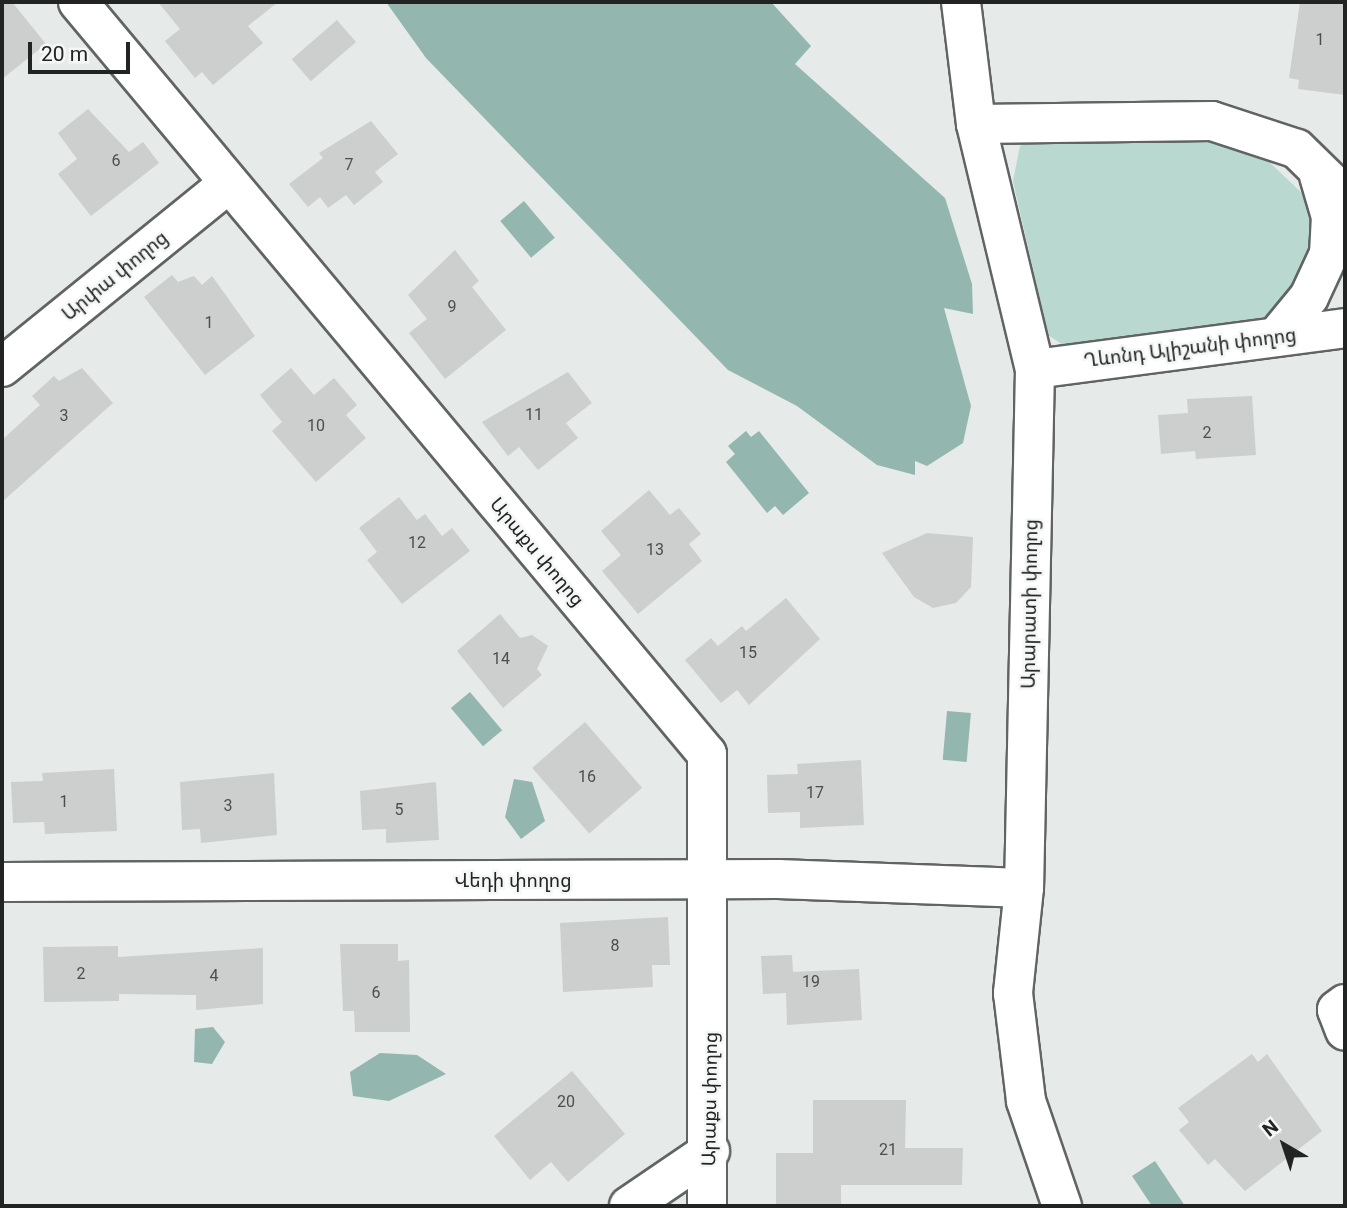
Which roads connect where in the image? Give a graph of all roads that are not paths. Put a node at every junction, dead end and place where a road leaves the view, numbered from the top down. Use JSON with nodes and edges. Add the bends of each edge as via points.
{"nodes":[{"id":1,"x":78,"y":2,"type":"edge"},
{"id":2,"x":961,"y":2,"type":"edge"},
{"id":3,"x":976,"y":124,"type":"junction"},
{"id":4,"x":228,"y":184,"type":"junction"},
{"id":5,"x":1332,"y":186,"type":"edge"},
{"id":6,"x":1345,"y":328,"type":"edge"},
{"id":7,"x":1276,"y":337,"type":"junction"},
{"id":8,"x":2,"y":367,"type":"edge"},
{"id":9,"x":1035,"y":369,"type":"junction"},
{"id":10,"x":711,"y":880,"type":"junction"},
{"id":11,"x":2,"y":882,"type":"edge"},
{"id":12,"x":1024,"y":888,"type":"junction"},
{"id":13,"x":1345,"y":1004,"type":"edge"},
{"id":14,"x":1345,"y":1031,"type":"edge"},
{"id":15,"x":710,"y":1151,"type":"junction"},
{"id":16,"x":629,"y":1206,"type":"edge"},
{"id":17,"x":707,"y":1206,"type":"edge"},
{"id":18,"x":1062,"y":1206,"type":"edge"}],
"edges":[{"from":1,"to":4,"type":"street","name":"Արաքս փողոց"},
{"from":2,"to":3,"type":"street","name":"Արարատի փողոց"},
{"from":3,"to":5,"type":"street","via":[[1212,121],[1297,149]]},
{"from":3,"to":9,"type":"street","name":"Արարատի փողոց"},
{"from":4,"to":8,"type":"street","name":"Արփա փողոց"},
{"from":4,"to":10,"type":"street","name":"Արաքս փողոց","via":[[707,754]]},
{"from":5,"to":7,"type":"street","via":[[1329,254],[1309,297]]},
{"from":6,"to":7,"type":"street","name":"Ղևոնդ Ալիշանի փողոց"},
{"from":7,"to":9,"type":"street","name":"Ղևոնդ Ալիշանի փողոց"},
{"from":9,"to":12,"type":"street","name":"Արարատի փողոց"},
{"from":10,"to":11,"type":"street","name":"Վեդի փողոց"},
{"from":10,"to":12,"type":"street","name":"Վեդի փողոց"},
{"from":10,"to":15,"type":"street","name":"Արաքս փողոց"},
{"from":12,"to":18,"type":"street","name":"Արարատի փողոց","via":[[1013,993],[1026,1101]]},
{"from":13,"to":14,"type":"street","via":[[1337,1010]]},
{"from":15,"to":16,"type":"street"},
{"from":15,"to":17,"type":"street","name":"Արաքս փողոց"}]}
